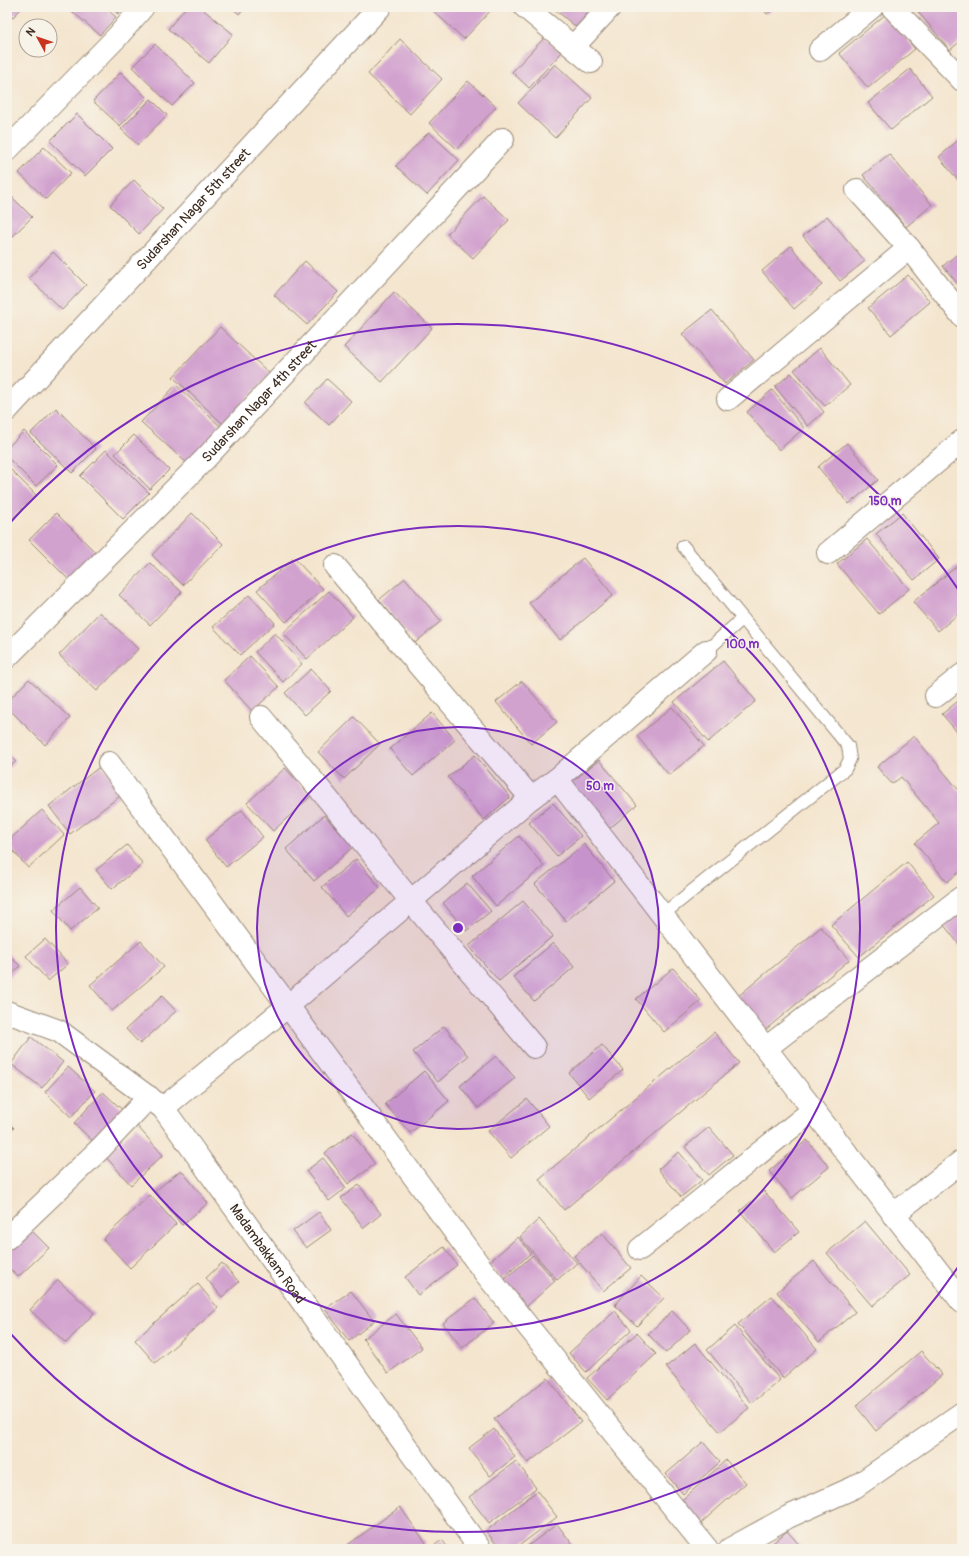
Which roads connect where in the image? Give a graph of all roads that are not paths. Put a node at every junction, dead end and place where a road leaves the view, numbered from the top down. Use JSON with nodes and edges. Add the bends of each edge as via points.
{"nodes":[{"id":1,"x":143,"y":7,"type":"edge"},
{"id":2,"x":380,"y":7,"type":"edge"},
{"id":3,"x":525,"y":7,"type":"edge"},
{"id":4,"x":610,"y":7,"type":"edge"},
{"id":5,"x":872,"y":7,"type":"edge"},
{"id":6,"x":892,"y":7,"type":"edge"},
{"id":7,"x":573,"y":47,"type":"junction"},
{"id":8,"x":820,"y":50,"type":"dead end"},
{"id":9,"x":592,"y":62,"type":"dead end"},
{"id":10,"x":962,"y":80,"type":"edge"},
{"id":11,"x":503,"y":139,"type":"dead end"},
{"id":12,"x":7,"y":150,"type":"edge"},
{"id":13,"x":857,"y":190,"type":"dead end"},
{"id":14,"x":909,"y":248,"type":"junction"},
{"id":15,"x":962,"y":316,"type":"edge"},
{"id":16,"x":728,"y":399,"type":"dead end"},
{"id":17,"x":7,"y":410,"type":"edge"},
{"id":18,"x":962,"y":441,"type":"edge"},
{"id":19,"x":683,"y":546,"type":"dead end"},
{"id":20,"x":828,"y":553,"type":"dead end"},
{"id":21,"x":335,"y":566,"type":"dead end"},
{"id":22,"x":742,"y":619,"type":"junction"},
{"id":23,"x":706,"y":651,"type":"joint"},
{"id":24,"x":7,"y":658,"type":"edge"},
{"id":25,"x":962,"y":675,"type":"edge"},
{"id":26,"x":936,"y":696,"type":"dead end"},
{"id":27,"x":261,"y":717,"type":"dead end"},
{"id":28,"x":110,"y":763,"type":"dead end"},
{"id":29,"x":556,"y":779,"type":"junction"},
{"id":30,"x":531,"y":798,"type":"junction"},
{"id":31,"x":962,"y":897,"type":"edge"},
{"id":32,"x":411,"y":901,"type":"junction"},
{"id":33,"x":662,"y":915,"type":"junction"},
{"id":34,"x":288,"y":1006,"type":"junction"},
{"id":35,"x":7,"y":1012,"type":"edge"},
{"id":36,"x":534,"y":1047,"type":"dead end"},
{"id":37,"x":766,"y":1048,"type":"junction"},
{"id":38,"x":156,"y":1102,"type":"junction"},
{"id":39,"x":813,"y":1110,"type":"junction"},
{"id":40,"x":962,"y":1161,"type":"edge"},
{"id":41,"x":893,"y":1215,"type":"junction"},
{"id":42,"x":7,"y":1238,"type":"edge"},
{"id":43,"x":640,"y":1249,"type":"dead end"},
{"id":44,"x":962,"y":1302,"type":"edge"},
{"id":45,"x":962,"y":1413,"type":"edge"},
{"id":46,"x":480,"y":1549,"type":"edge"},
{"id":47,"x":707,"y":1549,"type":"edge"},
{"id":48,"x":730,"y":1549,"type":"edge"}],
"edges":[{"from":1,"to":12,"type":"street"},
{"from":2,"to":17,"type":"street","name":"Sudarshan Nagar 5th street"},
{"from":3,"to":7,"type":"street"},
{"from":4,"to":7,"type":"street"},
{"from":5,"to":8,"type":"street"},
{"from":6,"to":10,"type":"street"},
{"from":7,"to":9,"type":"street"},
{"from":11,"to":24,"type":"street","name":"Sudarshan Nagar 4th street","via":[[204,460]]},
{"from":13,"to":14,"type":"street"},
{"from":14,"to":15,"type":"street"},
{"from":14,"to":16,"type":"street"},
{"from":18,"to":20,"type":"street"},
{"from":19,"to":22,"type":"lane"},
{"from":21,"to":30,"type":"street"},
{"from":22,"to":23,"type":"lane"},
{"from":22,"to":33,"type":"lane","via":[[848,746],[850,759],[845,769]]},
{"from":23,"to":29,"type":"street"},
{"from":25,"to":26,"type":"street"},
{"from":27,"to":32,"type":"street"},
{"from":28,"to":34,"type":"street"},
{"from":29,"to":30,"type":"street"},
{"from":29,"to":33,"type":"street"},
{"from":30,"to":32,"type":"street"},
{"from":31,"to":37,"type":"street"},
{"from":32,"to":34,"type":"street"},
{"from":32,"to":36,"type":"street"},
{"from":33,"to":37,"type":"street"},
{"from":34,"to":38,"type":"street"},
{"from":34,"to":47,"type":"street","via":[[485,1273]]},
{"from":35,"to":38,"type":"street","name":"Madambakkam Road","via":[[59,1031]]},
{"from":37,"to":39,"type":"street"},
{"from":38,"to":42,"type":"street","via":[[101,1148]]},
{"from":38,"to":46,"type":"street","name":"Madambakkam Road"},
{"from":39,"to":41,"type":"street"},
{"from":39,"to":43,"type":"street"},
{"from":40,"to":41,"type":"street"},
{"from":41,"to":44,"type":"street"},
{"from":45,"to":48,"type":"street","via":[[855,1487],[788,1516]]}]}
